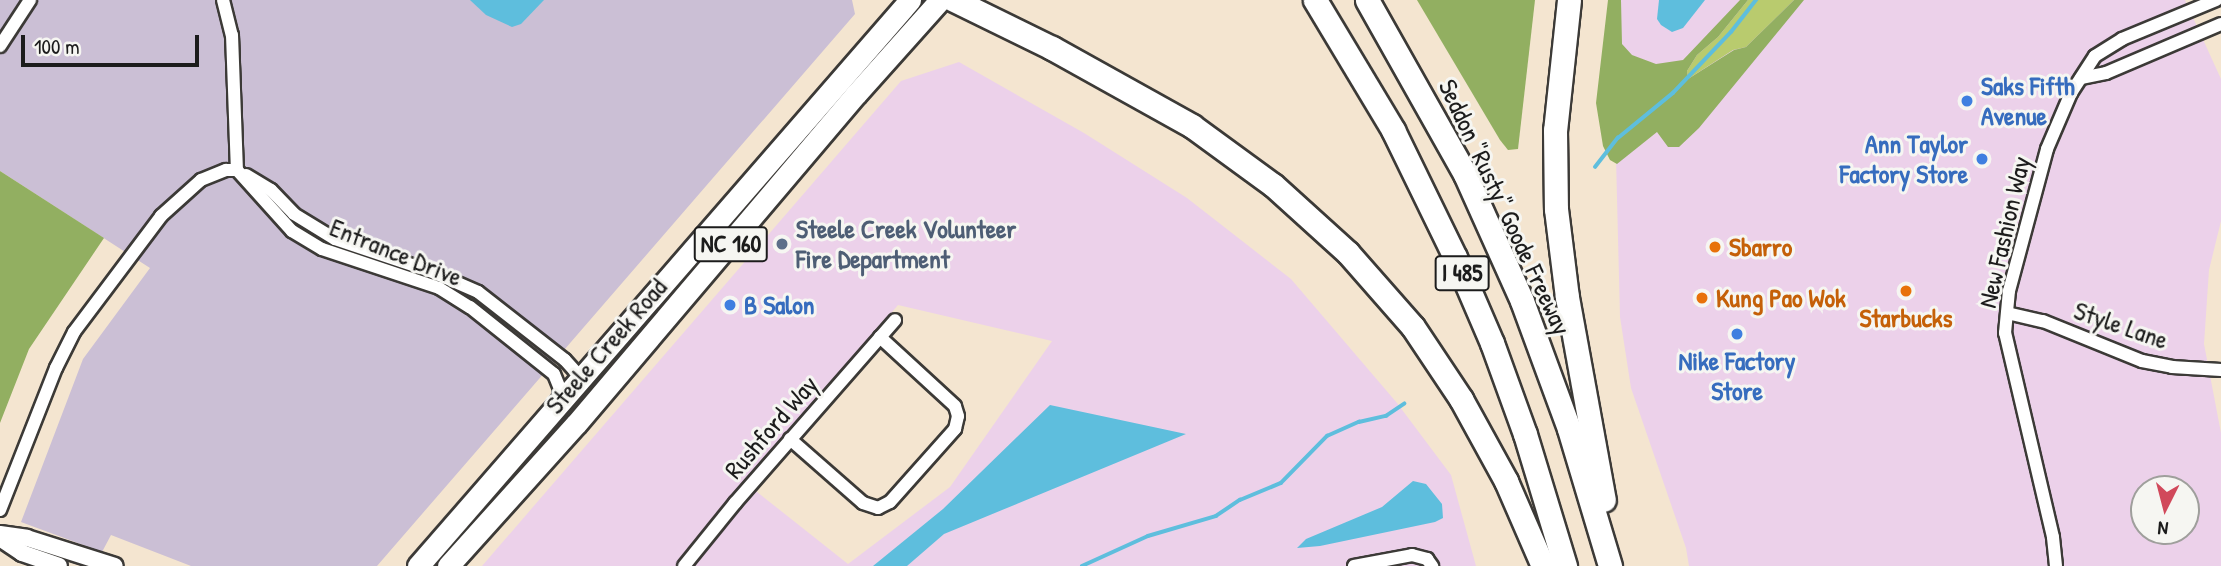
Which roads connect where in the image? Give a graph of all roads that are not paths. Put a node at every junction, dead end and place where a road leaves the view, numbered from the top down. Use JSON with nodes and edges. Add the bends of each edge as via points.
{"nodes":[{"id":1,"x":30,"y":0,"type":"edge"},
{"id":2,"x":223,"y":0,"type":"edge"},
{"id":3,"x":910,"y":0,"type":"edge"},
{"id":4,"x":940,"y":0,"type":"edge"},
{"id":5,"x":954,"y":0,"type":"edge"},
{"id":6,"x":1315,"y":0,"type":"edge"},
{"id":7,"x":1367,"y":0,"type":"edge"},
{"id":8,"x":1569,"y":0,"type":"edge"},
{"id":9,"x":2211,"y":1,"type":"edge"},
{"id":10,"x":2221,"y":25,"type":"edge"},
{"id":11,"x":0,"y":46,"type":"edge"},
{"id":12,"x":2081,"y":78,"type":"junction"},
{"id":13,"x":237,"y":170,"type":"junction"},
{"id":14,"x":702,"y":239,"type":"junction"},
{"id":15,"x":2007,"y":313,"type":"junction"},
{"id":16,"x":895,"y":320,"type":"dead end"},
{"id":17,"x":880,"y":337,"type":"junction"},
{"id":18,"x":2221,"y":370,"type":"edge"},
{"id":19,"x":582,"y":378,"type":"junction"},
{"id":20,"x":603,"y":391,"type":"junction"},
{"id":21,"x":557,"y":406,"type":"junction"},
{"id":22,"x":790,"y":439,"type":"junction"},
{"id":23,"x":0,"y":510,"type":"edge"},
{"id":24,"x":485,"y":523,"type":"junction"},
{"id":25,"x":0,"y":536,"type":"edge"},
{"id":26,"x":59,"y":566,"type":"edge"},
{"id":27,"x":115,"y":566,"type":"edge"},
{"id":28,"x":418,"y":566,"type":"edge"},
{"id":29,"x":447,"y":566,"type":"edge"},
{"id":30,"x":684,"y":566,"type":"edge"},
{"id":31,"x":1354,"y":566,"type":"edge"},
{"id":32,"x":1432,"y":566,"type":"edge"},
{"id":33,"x":1543,"y":566,"type":"edge"},
{"id":34,"x":1565,"y":566,"type":"edge"},
{"id":35,"x":1612,"y":566,"type":"edge"},
{"id":36,"x":2056,"y":566,"type":"edge"}],
"edges":[{"from":1,"to":11,"type":"street"},
{"from":2,"to":13,"type":"street","via":[[232,35]]},
{"from":3,"to":14,"type":"main road","name":"Steele Creek Road","number":"NC 160"},
{"from":4,"to":20,"type":"main road","name":"Steele Creek Road","number":"NC 160"},
{"from":5,"to":33,"type":"highway","via":[[1192,125],[1281,191],[1348,253],[1413,327],[1461,399],[1506,481]]},
{"from":6,"to":34,"type":"highway","number":"I 485","via":[[1392,130],[1455,257],[1525,434]]},
{"from":7,"to":35,"type":"highway","name":"Seddon \"Rusty\" Goode Freeway","number":"I 485","via":[[1465,174],[1522,301]]},
{"from":8,"to":35,"type":"highway","via":[[1556,130],[1556,209]]},
{"from":9,"to":10,"type":"street"},
{"from":9,"to":12,"type":"street","name":"New Fashion Way","via":[[2111,45],[2095,56]]},
{"from":10,"to":12,"type":"street"},
{"from":12,"to":15,"type":"street","name":"New Fashion Way","via":[[2048,149]]},
{"from":13,"to":19,"type":"street","name":"Entrance Drive","via":[[335,239],[478,292]]},
{"from":13,"to":21,"type":"street","name":"Entrance Drive","via":[[292,231],[340,256],[439,288],[508,335],[554,374],[560,390]]},
{"from":13,"to":23,"type":"street","via":[[201,180],[168,209],[74,332]]},
{"from":14,"to":19,"type":"main road","name":"Steele Creek Road","number":"NC 160"},
{"from":14,"to":20,"type":"main road","via":[[601,377]]},
{"from":15,"to":18,"type":"street","name":"Style Lane","via":[[2036,319],[2142,361]]},
{"from":15,"to":36,"type":"street","name":"New Fashion Way","via":[[2005,332]]},
{"from":16,"to":17,"type":"street","name":"Rushford Way"},
{"from":17,"to":22,"type":"street","name":"Rushford Way"},
{"from":17,"to":22,"type":"street","via":[[955,406],[955,429],[890,502],[878,508],[863,503]]},
{"from":19,"to":21,"type":"main road","name":"Steele Creek Road","number":"NC 160"},
{"from":19,"to":24,"type":"main road","via":[[579,400],[545,438]]},
{"from":20,"to":24,"type":"main road","name":"Steele Creek Road","number":"NC 160"},
{"from":21,"to":28,"type":"main road","name":"Steele Creek Road","number":"NC 160"},
{"from":22,"to":30,"type":"street","name":"Rushford Way"},
{"from":24,"to":29,"type":"main road","name":"Steele Creek Road","number":"NC 160"},
{"from":25,"to":26,"type":"street","via":[[22,553]]},
{"from":25,"to":27,"type":"street","via":[[27,538]]},
{"from":31,"to":32,"type":"street","via":[[1412,555],[1427,559]]}]}
